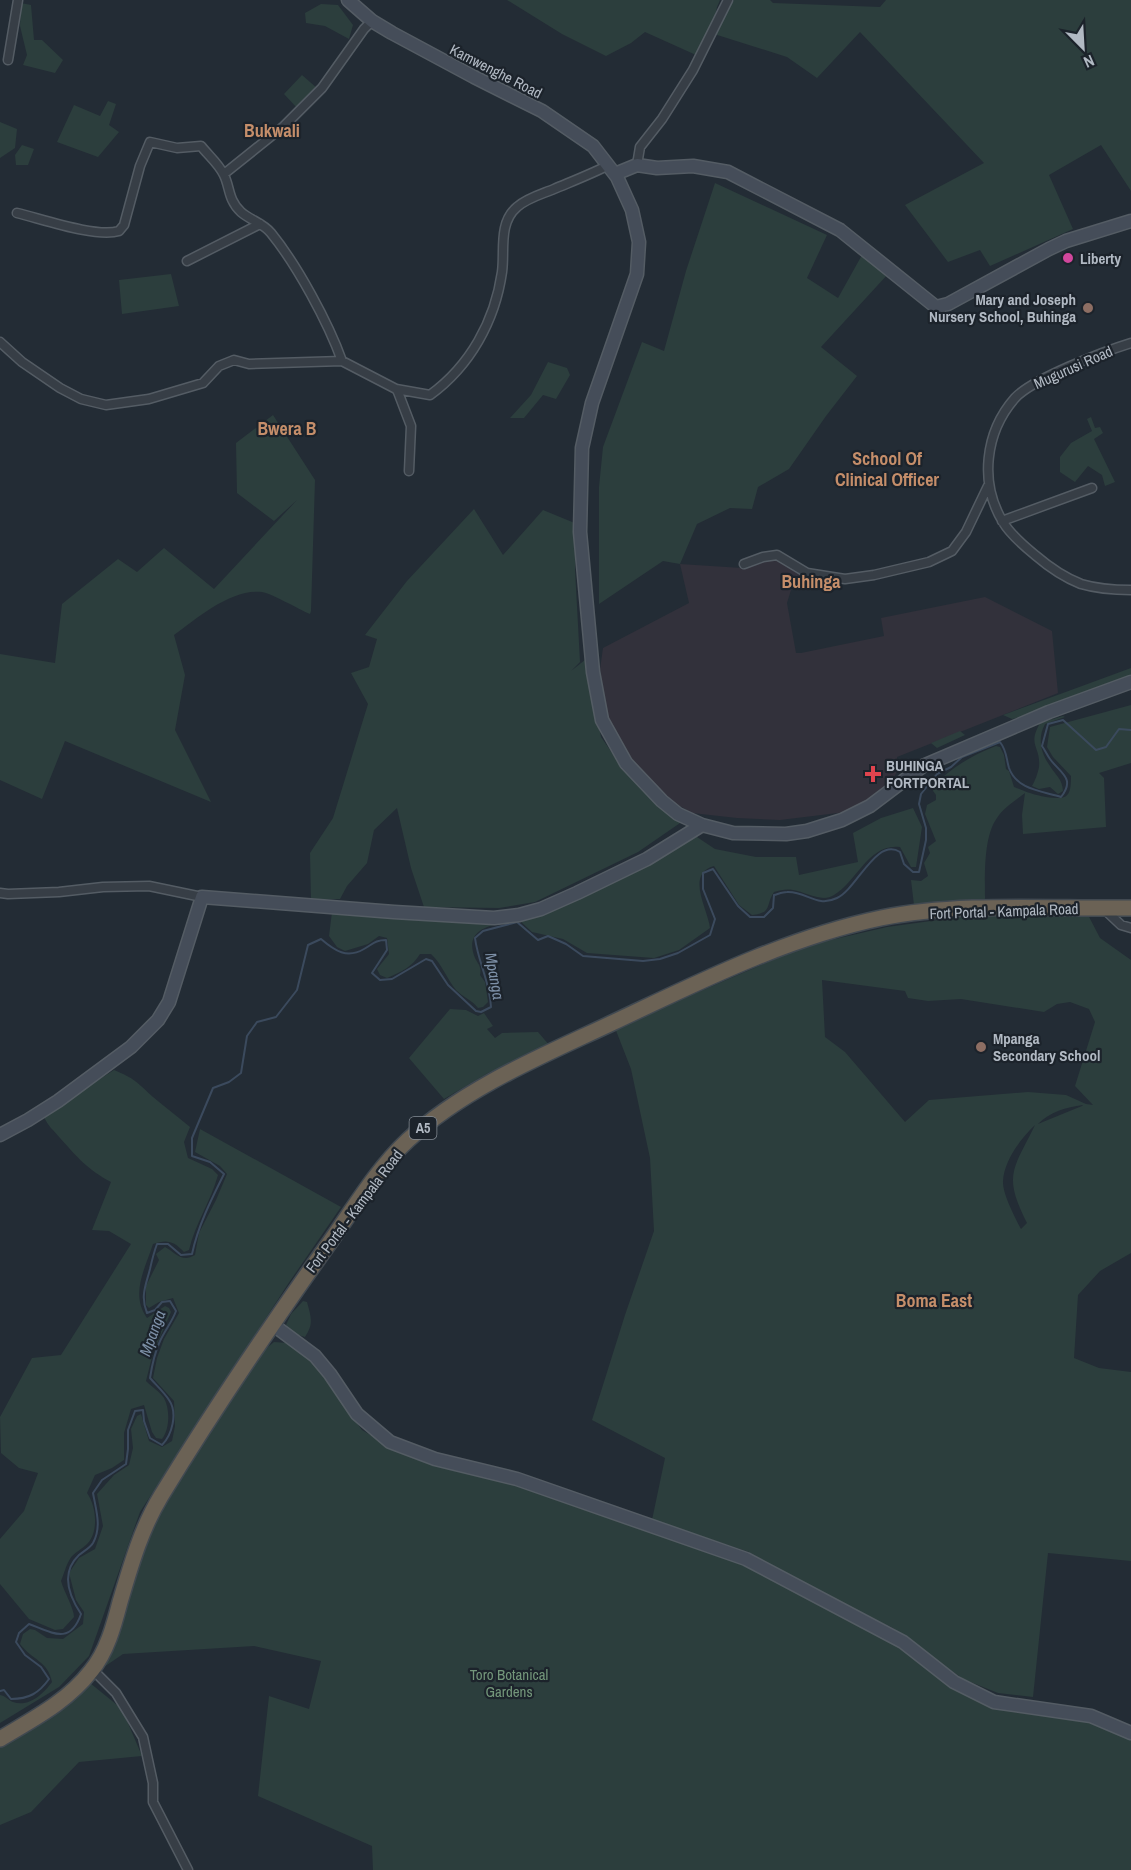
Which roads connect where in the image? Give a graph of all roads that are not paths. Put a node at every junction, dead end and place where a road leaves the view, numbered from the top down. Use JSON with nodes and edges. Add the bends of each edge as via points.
{"nodes":[{"id":1,"x":18,"y":0,"type":"edge"},
{"id":2,"x":348,"y":0,"type":"edge"},
{"id":3,"x":728,"y":0,"type":"edge"},
{"id":4,"x":372,"y":21,"type":"junction"},
{"id":5,"x":8,"y":60,"type":"dead end"},
{"id":6,"x":637,"y":165,"type":"junction"},
{"id":7,"x":224,"y":174,"type":"junction"},
{"id":8,"x":615,"y":174,"type":"junction"},
{"id":9,"x":17,"y":213,"type":"dead end"},
{"id":10,"x":1131,"y":221,"type":"edge"},
{"id":11,"x":260,"y":224,"type":"junction"},
{"id":12,"x":187,"y":261,"type":"dead end"},
{"id":13,"x":0,"y":342,"type":"edge"},
{"id":14,"x":1131,"y":343,"type":"edge"},
{"id":15,"x":342,"y":361,"type":"junction"},
{"id":16,"x":396,"y":388,"type":"junction"},
{"id":17,"x":409,"y":471,"type":"dead end"},
{"id":18,"x":989,"y":486,"type":"junction"},
{"id":19,"x":1092,"y":488,"type":"dead end"},
{"id":20,"x":1002,"y":521,"type":"junction"},
{"id":21,"x":744,"y":564,"type":"dead end"},
{"id":22,"x":1131,"y":590,"type":"edge"},
{"id":23,"x":1131,"y":682,"type":"edge"},
{"id":24,"x":702,"y":825,"type":"junction"},
{"id":25,"x":0,"y":893,"type":"edge"},
{"id":26,"x":202,"y":897,"type":"junction"},
{"id":27,"x":1103,"y":909,"type":"junction"},
{"id":28,"x":1131,"y":909,"type":"edge"},
{"id":29,"x":1131,"y":928,"type":"edge"},
{"id":30,"x":0,"y":1134,"type":"edge"},
{"id":31,"x":272,"y":1324,"type":"junction"},
{"id":32,"x":93,"y":1670,"type":"junction"},
{"id":33,"x":1131,"y":1733,"type":"edge"},
{"id":34,"x":0,"y":1738,"type":"edge"},
{"id":35,"x":188,"y":1870,"type":"edge"}],
"edges":[{"from":1,"to":5,"type":"street"},
{"from":2,"to":4,"type":"main road","name":"Kamwenghe Road"},
{"from":3,"to":6,"type":"street","via":[[693,70],[640,147]]},
{"from":4,"to":7,"type":"street","via":[[322,88],[284,126]]},
{"from":4,"to":8,"type":"main road","name":"Kamwenghe Road","via":[[542,111],[593,146]]},
{"from":6,"to":8,"type":"main road"},
{"from":6,"to":10,"type":"main road","via":[[693,166],[736,176],[840,230],[936,307],[1066,241]]},
{"from":7,"to":9,"type":"street","via":[[201,146],[177,148],[150,142],[119,231],[96,232]]},
{"from":7,"to":11,"type":"street","via":[[228,192],[240,211]]},
{"from":8,"to":16,"type":"street","via":[[530,199],[517,207],[509,216],[502,243],[502,271],[493,310],[465,361],[451,379],[430,395]]},
{"from":8,"to":24,"type":"main road","name":"Kamwenghe Road","via":[[632,210],[639,242],[637,274],[592,403],[582,448],[580,532],[595,682],[602,720],[626,763],[662,801]]},
{"from":11,"to":12,"type":"street"},
{"from":11,"to":15,"type":"street","via":[[269,231],[303,282]]},
{"from":13,"to":15,"type":"street","via":[[60,388],[81,399],[106,405],[149,399],[204,383],[219,366],[234,360]]},
{"from":14,"to":18,"type":"street","name":"Mugurusi Road","via":[[1019,394],[994,433]]},
{"from":15,"to":16,"type":"street"},
{"from":16,"to":17,"type":"street","via":[[411,426]]},
{"from":18,"to":20,"type":"street","name":"Mugurusi Road"},
{"from":18,"to":21,"type":"street","via":[[952,551],[928,562],[845,579],[807,573],[777,555]]},
{"from":19,"to":20,"type":"street"},
{"from":20,"to":22,"type":"street","name":"Mugurusi Road","via":[[1026,547],[1063,575],[1100,589]]},
{"from":23,"to":24,"type":"main road","name":"Kamwenghe Road","via":[[923,766],[870,806],[825,827],[786,834],[733,833]]},
{"from":24,"to":26,"type":"main road","via":[[647,859],[541,909],[519,915],[494,918]]},
{"from":25,"to":26,"type":"street","via":[[149,885]]},
{"from":26,"to":30,"type":"main road","via":[[169,1002],[158,1020],[131,1047],[58,1101]]},
{"from":27,"to":28,"type":"highway","name":"Fort Portal - Kampala Road","number":"A5"},
{"from":27,"to":29,"type":"street","via":[[1121,925]]},
{"from":27,"to":31,"type":"highway","name":"Fort Portal - Kampala Road","number":"A5","via":[[952,910],[882,918],[750,959],[588,1034],[444,1109],[405,1143]]},
{"from":31,"to":32,"type":"highway","name":"Fort Portal - Kampala Road","number":"A5","via":[[147,1521],[110,1635]]},
{"from":31,"to":33,"type":"main road","via":[[315,1356],[357,1414],[390,1442],[435,1459],[517,1479],[746,1559],[903,1642],[954,1682],[994,1702],[1091,1715]]},
{"from":32,"to":34,"type":"highway","name":"Fort Portal - Kampala Road","number":"A5","via":[[50,1710]]},
{"from":32,"to":35,"type":"street","via":[[116,1693],[143,1737],[153,1802]]}]}
